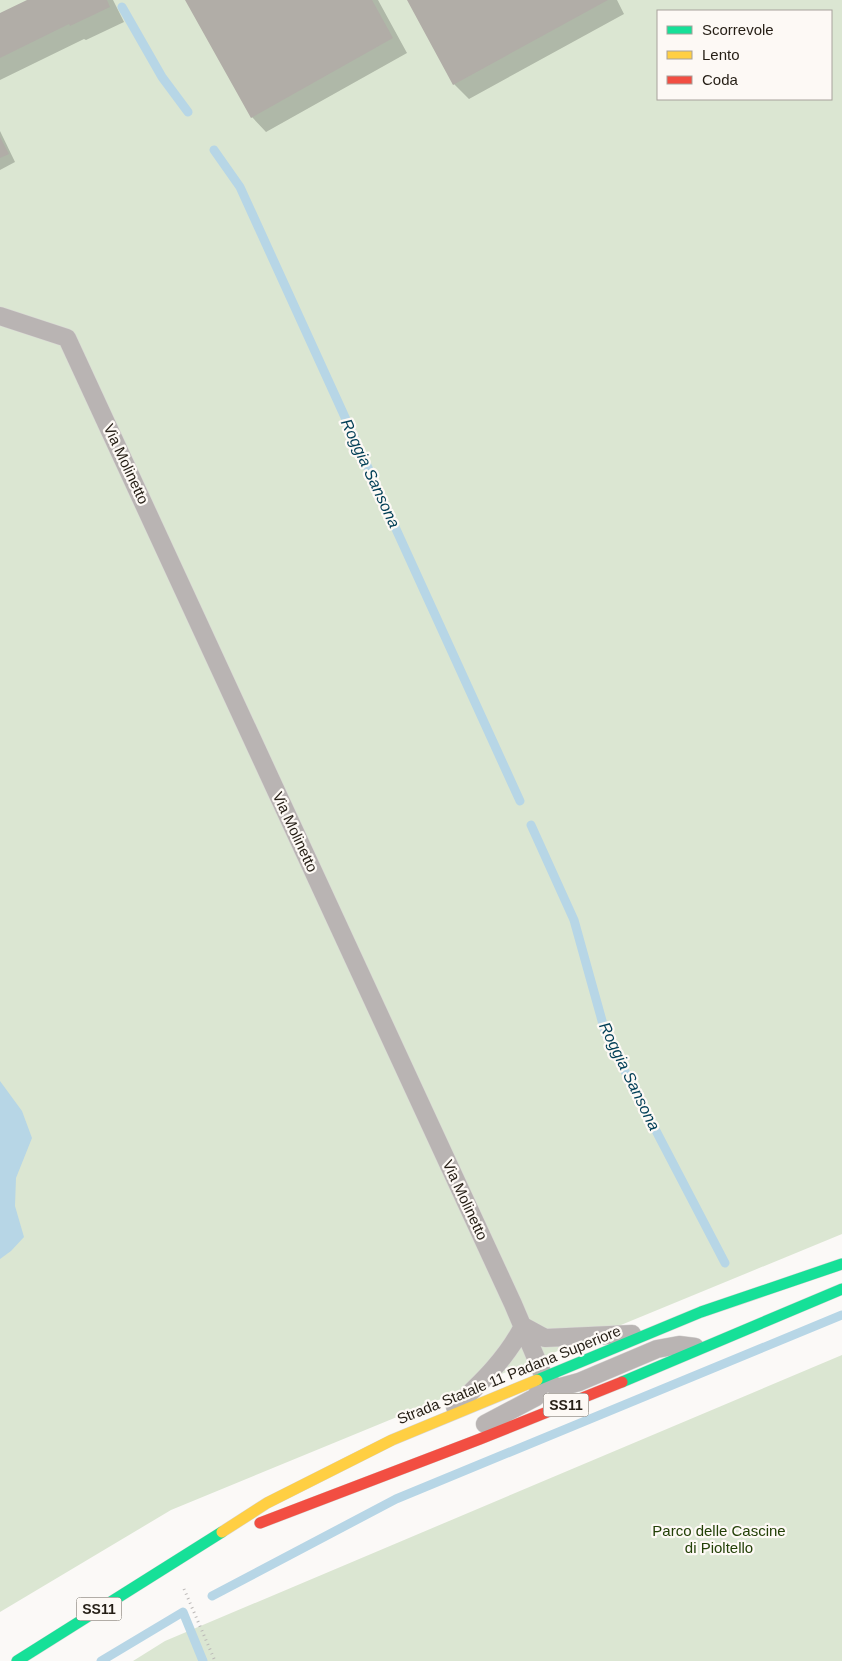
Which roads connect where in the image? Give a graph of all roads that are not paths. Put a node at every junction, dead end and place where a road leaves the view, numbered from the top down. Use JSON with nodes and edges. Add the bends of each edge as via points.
{"nodes":[{"id":1,"x":0,"y":316,"type":"edge"},
{"id":2,"x":842,"y":1264,"type":"edge"},
{"id":3,"x":842,"y":1289,"type":"edge"},
{"id":4,"x":524,"y":1326,"type":"junction"},
{"id":5,"x":654,"y":1332,"type":"junction"},
{"id":6,"x":703,"y":1348,"type":"junction"},
{"id":7,"x":544,"y":1377,"type":"junction"},
{"id":8,"x":442,"y":1419,"type":"junction"},
{"id":9,"x":286,"y":1513,"type":"junction"},
{"id":10,"x":202,"y":1544,"type":"junction"},
{"id":11,"x":17,"y":1661,"type":"edge"}],
"edges":[{"from":1,"to":4,"type":"lane","name":"Via Molinetto","via":[[67,338]]},
{"from":2,"to":5,"type":"main road","name":"Strada Statale 11 Padana Superiore","number":"SS11","via":[[701,1312]]},
{"from":3,"to":6,"type":"main road","name":"Strada Statale 11 Padana Superiore","number":"SS11"},
{"from":4,"to":5,"type":"lane","via":[[545,1338]]},
{"from":4,"to":7,"type":"lane","name":"Via Molinetto"},
{"from":4,"to":8,"type":"lane","via":[[516,1342],[481,1384]]},
{"from":5,"to":7,"type":"main road","name":"Strada Statale 11 Padana Superiore","number":"SS11"},
{"from":6,"to":7,"type":"lane","via":[[679,1345],[658,1349],[557,1388]]},
{"from":6,"to":9,"type":"main road","name":"Strada Statale 11 Padana Superiore","number":"SS11","via":[[387,1476]]},
{"from":7,"to":8,"type":"main road","name":"Strada Statale 11 Padana Superiore","number":"SS11"},
{"from":7,"to":9,"type":"lane","via":[[536,1398],[492,1421],[366,1472]]},
{"from":8,"to":10,"type":"main road","name":"Strada Statale 11 Padana Superiore","number":"SS11","via":[[392,1440],[267,1503]]},
{"from":9,"to":10,"type":"main road","name":"Strada Statale 11 Padana Superiore","number":"SS11"},
{"from":10,"to":11,"type":"main road","name":"Strada Statale 11 Padana Superiore","number":"SS11"}]}
